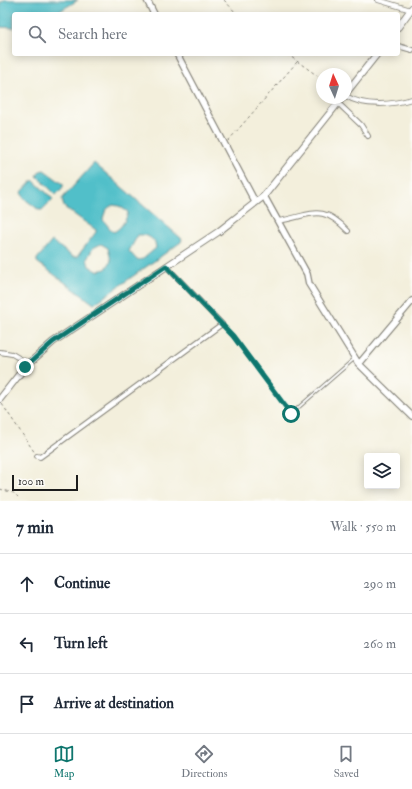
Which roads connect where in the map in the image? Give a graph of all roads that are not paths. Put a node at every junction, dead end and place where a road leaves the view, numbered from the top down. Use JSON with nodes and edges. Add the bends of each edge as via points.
{"nodes":[{"id":1,"x":147,"y":0,"type":"edge"},
{"id":2,"x":378,"y":0,"type":"edge"},
{"id":3,"x":411,"y":9,"type":"edge"},
{"id":4,"x":153,"y":12,"type":"edge"},
{"id":5,"x":400,"y":24,"type":"edge"},
{"id":6,"x":400,"y":47,"type":"edge"},
{"id":7,"x":412,"y":50,"type":"edge"},
{"id":8,"x":178,"y":56,"type":"edge"},
{"id":9,"x":374,"y":56,"type":"edge"},
{"id":10,"x":352,"y":84,"type":"edge"},
{"id":11,"x":352,"y":98,"type":"edge"},
{"id":12,"x":412,"y":99,"type":"edge"},
{"id":13,"x":337,"y":104,"type":"edge"},
{"id":14,"x":343,"y":104,"type":"edge"},
{"id":15,"x":368,"y":136,"type":"dead end"},
{"id":16,"x":264,"y":196,"type":"junction"},
{"id":17,"x":255,"y":202,"type":"junction"},
{"id":18,"x":278,"y":221,"type":"junction"},
{"id":19,"x":348,"y":232,"type":"dead end"},
{"id":20,"x":166,"y":266,"type":"junction"},
{"id":21,"x":412,"y":301,"type":"edge"},
{"id":22,"x":0,"y":352,"type":"edge"},
{"id":23,"x":355,"y":358,"type":"junction"},
{"id":24,"x":29,"y":364,"type":"junction"},
{"id":25,"x":359,"y":364,"type":"junction"},
{"id":26,"x":0,"y":400,"type":"edge"},
{"id":27,"x":291,"y":414,"type":"road end"},
{"id":28,"x":412,"y":416,"type":"edge"},
{"id":29,"x":37,"y":456,"type":"road end"}],
"edges":[{"from":1,"to":4,"type":"street"},
{"from":2,"to":3,"type":"street"},
{"from":3,"to":5,"type":"main road"},
{"from":6,"to":7,"type":"street"},
{"from":8,"to":17,"type":"street"},
{"from":9,"to":10,"type":"main road"},
{"from":11,"to":12,"type":"street","via":[[380,103]]},
{"from":13,"to":16,"type":"main road"},
{"from":14,"to":15,"type":"street"},
{"from":16,"to":17,"type":"main road"},
{"from":16,"to":18,"type":"street"},
{"from":17,"to":20,"type":"main road","via":[[218,232]]},
{"from":18,"to":19,"type":"street","via":[[322,212]]},
{"from":18,"to":23,"type":"street","via":[[307,274],[309,284]]},
{"from":20,"to":24,"type":"main road","via":[[53,342]]},
{"from":20,"to":29,"type":"street","via":[[222,324],[40,457]]},
{"from":21,"to":25,"type":"street"},
{"from":22,"to":24,"type":"street","via":[[12,354]]},
{"from":23,"to":25,"type":"street"},
{"from":23,"to":27,"type":"lane"},
{"from":24,"to":26,"type":"main road"},
{"from":25,"to":28,"type":"street"}]}
